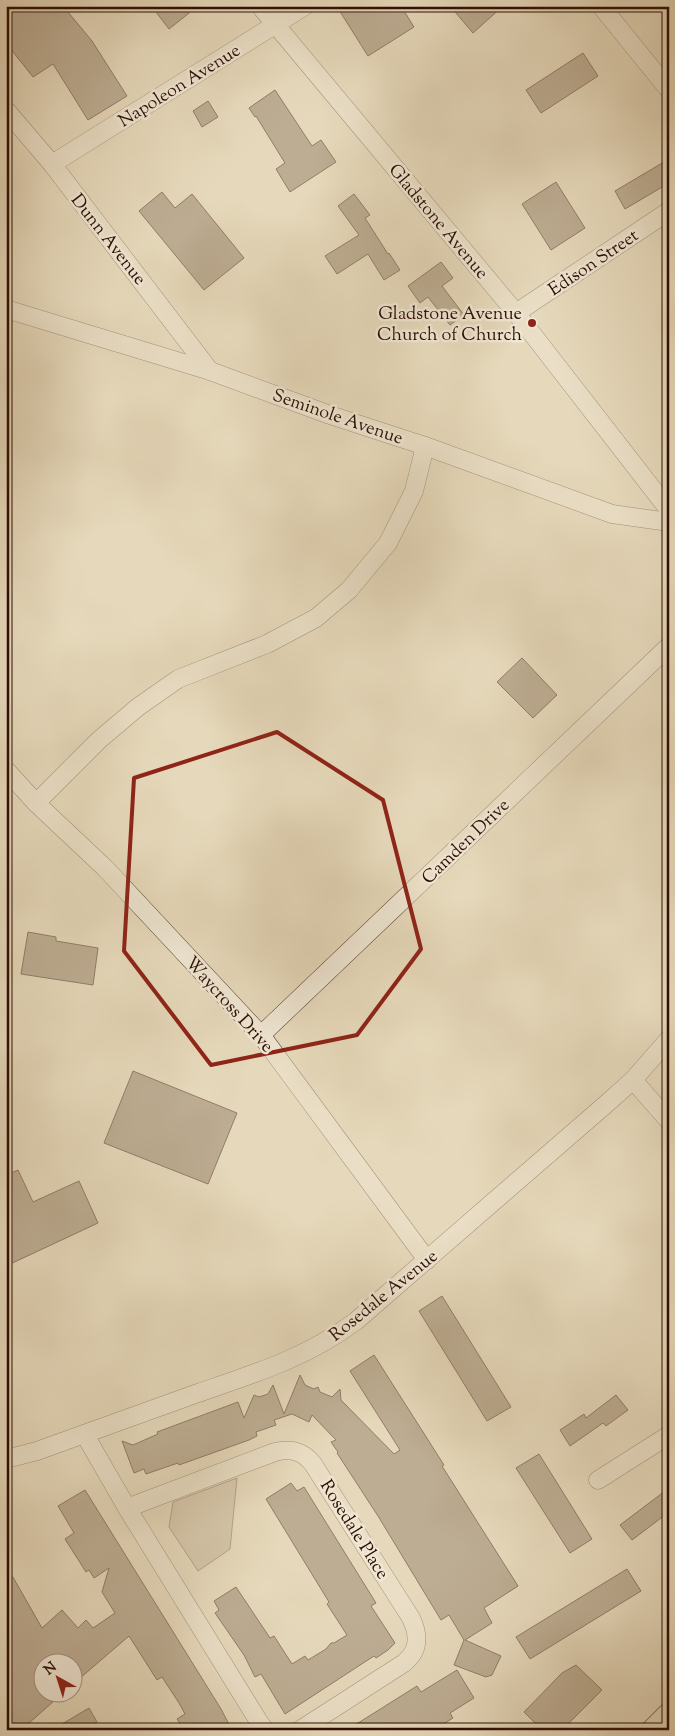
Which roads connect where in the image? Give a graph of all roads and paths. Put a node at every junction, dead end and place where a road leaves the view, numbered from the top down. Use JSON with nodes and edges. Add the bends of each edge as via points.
{"nodes":[{"id":1,"x":260,"y":6,"type":"edge"},
{"id":2,"x":305,"y":6,"type":"edge"},
{"id":3,"x":601,"y":6,"type":"edge"},
{"id":4,"x":276,"y":25,"type":"junction"},
{"id":5,"x":669,"y":90,"type":"edge"},
{"id":6,"x":6,"y":110,"type":"edge"},
{"id":7,"x":52,"y":164,"type":"junction"},
{"id":8,"x":669,"y":211,"type":"edge"},
{"id":9,"x":6,"y":309,"type":"edge"},
{"id":10,"x":516,"y":313,"type":"junction"},
{"id":11,"x":210,"y":371,"type":"junction"},
{"id":12,"x":425,"y":446,"type":"junction"},
{"id":13,"x":669,"y":510,"type":"edge"},
{"id":14,"x":669,"y":522,"type":"edge"},
{"id":15,"x":669,"y":646,"type":"edge"},
{"id":16,"x":6,"y":770,"type":"edge"},
{"id":17,"x":36,"y":803,"type":"junction"},
{"id":18,"x":261,"y":1035,"type":"junction"},
{"id":19,"x":669,"y":1039,"type":"edge"},
{"id":20,"x":633,"y":1080,"type":"junction"},
{"id":21,"x":669,"y":1121,"type":"edge"},
{"id":22,"x":427,"y":1260,"type":"junction"},
{"id":23,"x":85,"y":1434,"type":"junction"},
{"id":24,"x":669,"y":1435,"type":"edge"},
{"id":25,"x":6,"y":1459,"type":"edge"},
{"id":26,"x":598,"y":1480,"type":"dead end"},
{"id":27,"x":127,"y":1508,"type":"junction"},
{"id":28,"x":669,"y":1716,"type":"edge"},
{"id":29,"x":265,"y":1730,"type":"edge"},
{"id":30,"x":300,"y":1730,"type":"edge"},
{"id":31,"x":654,"y":1730,"type":"edge"}],
"edges":[{"from":1,"to":4,"type":"street","name":"Gladstone Avenue"},
{"from":2,"to":4,"type":"street","name":"Napoleon Avenue"},
{"from":3,"to":5,"type":"street"},
{"from":4,"to":7,"type":"street","name":"Napoleon Avenue"},
{"from":4,"to":10,"type":"street","name":"Gladstone Avenue"},
{"from":6,"to":7,"type":"street","name":"Dunn Avenue"},
{"from":7,"to":11,"type":"street","name":"Dunn Avenue"},
{"from":8,"to":10,"type":"street","name":"Edison Street"},
{"from":9,"to":11,"type":"street","name":"Seminole Avenue"},
{"from":10,"to":13,"type":"street","name":"Gladstone Avenue"},
{"from":11,"to":12,"type":"street","name":"Seminole Avenue"},
{"from":12,"to":14,"type":"street","name":"Seminole Avenue","via":[[612,514]]},
{"from":12,"to":17,"type":"street","via":[[414,490],[388,543],[349,590],[316,618],[267,644],[178,679],[99,740]]},
{"from":15,"to":18,"type":"street","name":"Camden Drive"},
{"from":16,"to":17,"type":"street","name":"Waycross Drive"},
{"from":17,"to":18,"type":"street","name":"Waycross Drive","via":[[105,868]]},
{"from":18,"to":22,"type":"street","name":"Waycross Drive"},
{"from":19,"to":20,"type":"street","name":"Rosedale Avenue"},
{"from":20,"to":21,"type":"street"},
{"from":20,"to":22,"type":"street","name":"Rosedale Avenue"},
{"from":22,"to":23,"type":"street","name":"Rosedale Avenue","via":[[356,1321],[303,1354]]},
{"from":23,"to":25,"type":"street","name":"Rosedale Avenue"},
{"from":23,"to":27,"type":"street"},
{"from":24,"to":26,"type":"street"},
{"from":27,"to":29,"type":"street"},
{"from":27,"to":30,"type":"street","name":"Rosedale Place","via":[[275,1452],[294,1450],[309,1458],[411,1618],[418,1637],[415,1649],[404,1663]]},
{"from":28,"to":31,"type":"highway"}]}
